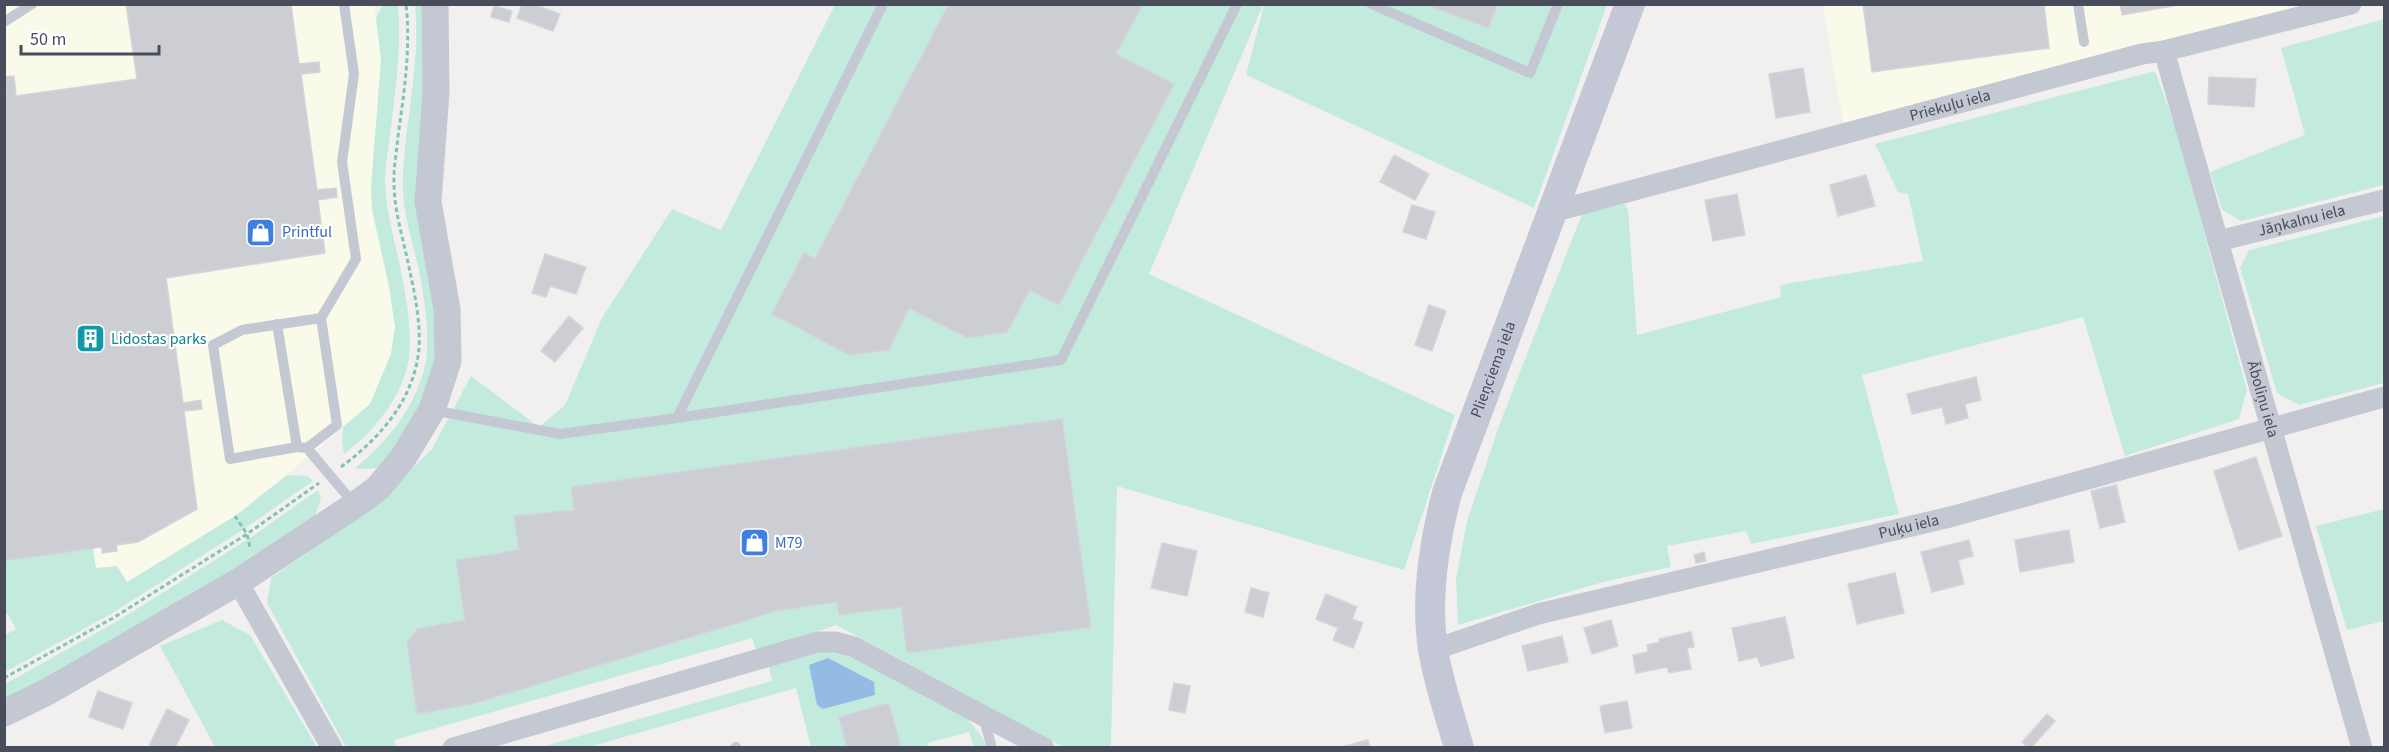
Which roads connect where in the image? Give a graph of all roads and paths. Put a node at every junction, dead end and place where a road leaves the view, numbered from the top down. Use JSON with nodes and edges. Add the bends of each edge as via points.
{"nodes":[{"id":1,"x":32,"y":4,"type":"edge"},
{"id":2,"x":344,"y":4,"type":"edge"},
{"id":3,"x":435,"y":4,"type":"edge"},
{"id":4,"x":883,"y":4,"type":"edge"},
{"id":5,"x":1237,"y":4,"type":"edge"},
{"id":6,"x":1371,"y":4,"type":"edge"},
{"id":7,"x":1558,"y":4,"type":"edge"},
{"id":8,"x":1630,"y":4,"type":"edge"},
{"id":9,"x":2078,"y":4,"type":"edge"},
{"id":10,"x":2351,"y":4,"type":"edge"},
{"id":11,"x":4,"y":22,"type":"edge"},
{"id":12,"x":2084,"y":42,"type":"dead end"},
{"id":13,"x":2164,"y":51,"type":"junction"},
{"id":14,"x":2385,"y":200,"type":"edge"},
{"id":15,"x":1552,"y":212,"type":"junction"},
{"id":16,"x":2218,"y":241,"type":"junction"},
{"id":17,"x":321,"y":318,"type":"junction"},
{"id":18,"x":277,"y":324,"type":"junction"},
{"id":19,"x":2385,"y":397,"type":"edge"},
{"id":20,"x":432,"y":410,"type":"junction"},
{"id":21,"x":677,"y":418,"type":"junction"},
{"id":22,"x":2270,"y":428,"type":"junction"},
{"id":23,"x":302,"y":448,"type":"junction"},
{"id":24,"x":356,"y":505,"type":"junction"},
{"id":25,"x":238,"y":582,"type":"junction"},
{"id":26,"x":1433,"y":650,"type":"junction"},
{"id":27,"x":4,"y":713,"type":"edge"},
{"id":28,"x":982,"y":715,"type":"junction"},
{"id":29,"x":332,"y":747,"type":"edge"},
{"id":30,"x":453,"y":747,"type":"edge"},
{"id":31,"x":992,"y":747,"type":"edge"},
{"id":32,"x":1044,"y":747,"type":"edge"},
{"id":33,"x":1459,"y":747,"type":"edge"},
{"id":34,"x":2362,"y":747,"type":"edge"}],
"edges":[{"from":1,"to":11,"type":"lane"},
{"from":2,"to":17,"type":"lane","via":[[354,74],[342,162],[356,259]]},
{"from":3,"to":20,"type":"street","via":[[436,92],[428,202],[447,309],[448,361]]},
{"from":4,"to":21,"type":"lane"},
{"from":5,"to":21,"type":"lane","via":[[1061,360]]},
{"from":6,"to":7,"type":"lane","via":[[1530,73]]},
{"from":8,"to":15,"type":"main road","name":"Plieņciema iela"},
{"from":9,"to":12,"type":"lane"},
{"from":10,"to":13,"type":"street","name":"Priekuļu iela"},
{"from":13,"to":15,"type":"street","name":"Priekuļu iela"},
{"from":13,"to":16,"type":"street","name":"Āboliņu iela"},
{"from":14,"to":16,"type":"street","name":"Jāņkalnu iela"},
{"from":15,"to":26,"type":"main road","name":"Plieņciema iela","via":[[1440,520],[1430,612]]},
{"from":16,"to":22,"type":"street","name":"Āboliņu iela"},
{"from":17,"to":18,"type":"lane"},
{"from":17,"to":23,"type":"lane","via":[[337,425]]},
{"from":18,"to":23,"type":"lane"},
{"from":18,"to":23,"type":"lane","via":[[242,330],[213,345],[230,459]]},
{"from":19,"to":22,"type":"street","name":"Puķu iela"},
{"from":20,"to":21,"type":"lane","via":[[560,434]]},
{"from":20,"to":24,"type":"street","via":[[403,458],[378,488]]},
{"from":22,"to":26,"type":"street","name":"Puķu iela","via":[[1950,517],[1538,614]]},
{"from":22,"to":34,"type":"street","name":"Āboliņu iela"},
{"from":23,"to":24,"type":"lane"},
{"from":24,"to":25,"type":"street"},
{"from":25,"to":27,"type":"street"},
{"from":25,"to":29,"type":"street"},
{"from":26,"to":33,"type":"main road","name":"Plieņciema iela"},
{"from":28,"to":30,"type":"street","via":[[854,647],[818,642]]},
{"from":28,"to":31,"type":"lane"},
{"from":28,"to":32,"type":"street"}]}
